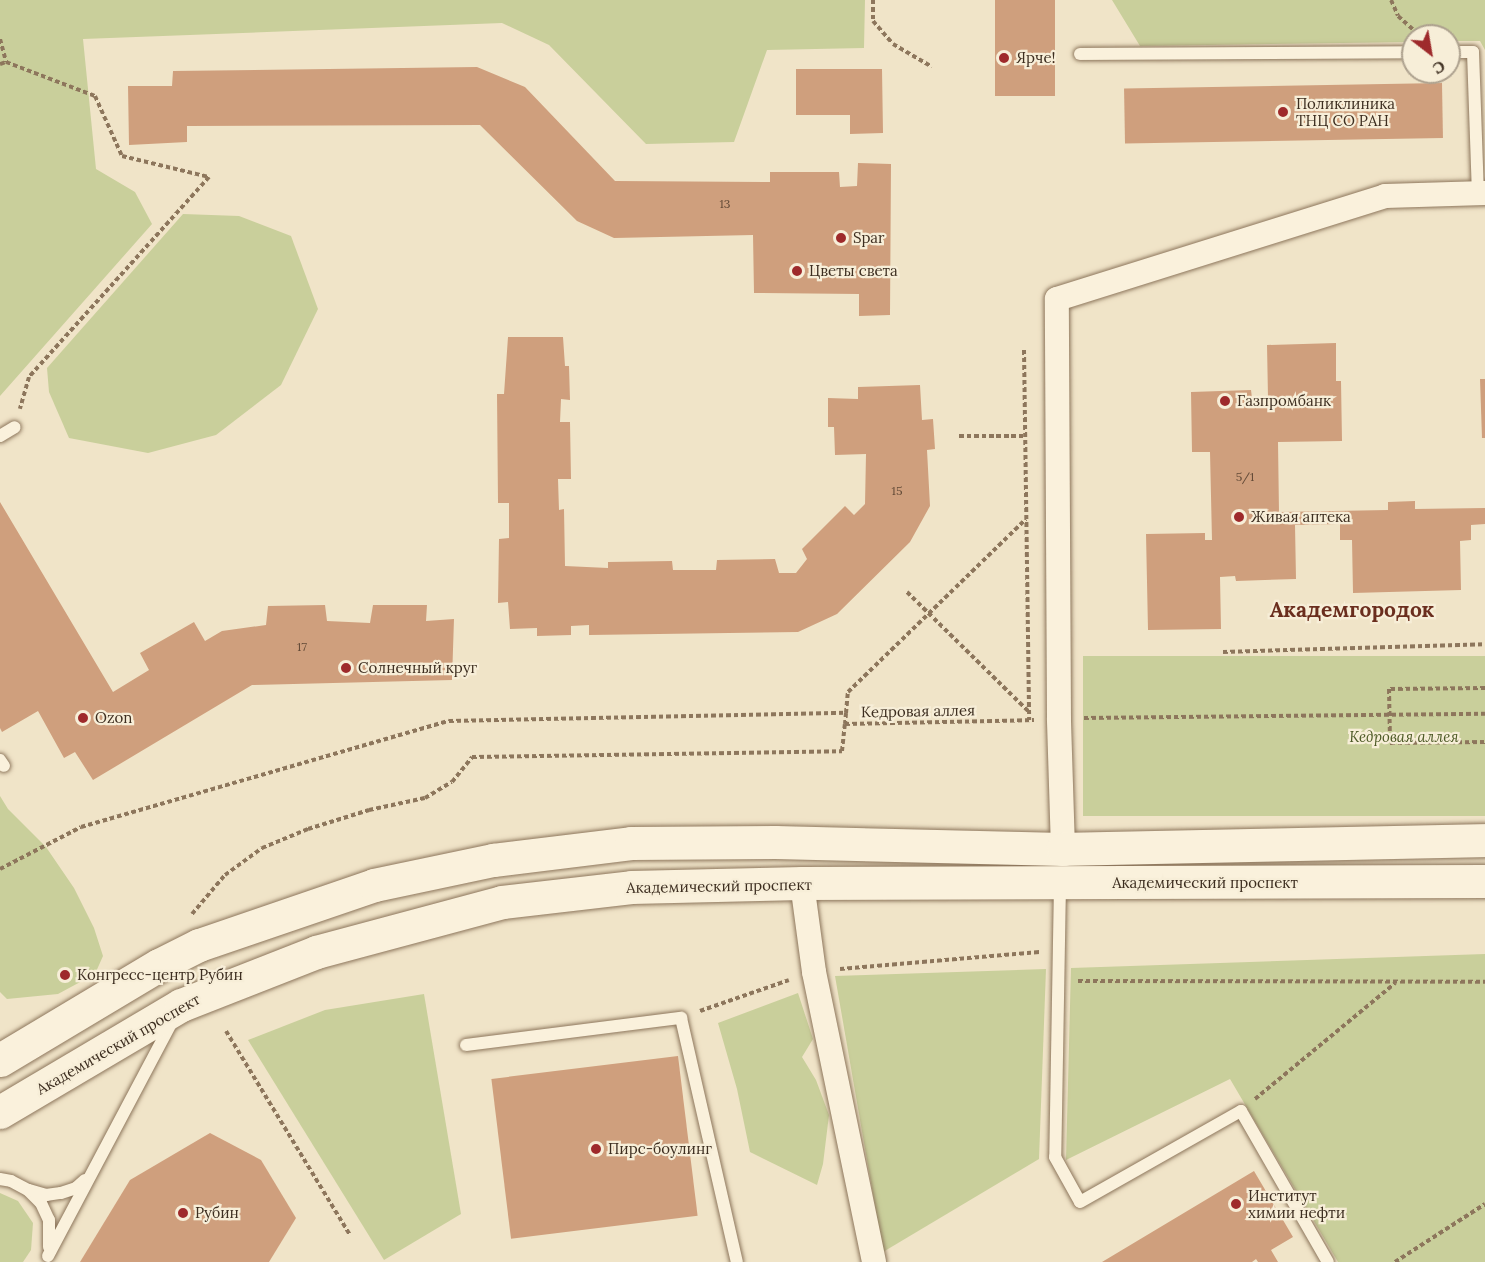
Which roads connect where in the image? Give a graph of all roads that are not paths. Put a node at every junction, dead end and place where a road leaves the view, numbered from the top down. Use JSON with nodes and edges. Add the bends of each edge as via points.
{"nodes":[{"id":1,"x":1401,"y":52,"type":"edge"},
{"id":2,"x":1461,"y":52,"type":"edge"},
{"id":3,"x":1080,"y":54,"type":"dead end"},
{"id":4,"x":1481,"y":193,"type":"edge"},
{"id":5,"x":15,"y":427,"type":"road end"},
{"id":6,"x":0,"y":436,"type":"edge"},
{"id":7,"x":1485,"y":840,"type":"edge"},
{"id":8,"x":1063,"y":849,"type":"junction"},
{"id":9,"x":1485,"y":880,"type":"edge"},
{"id":10,"x":802,"y":883,"type":"junction"},
{"id":11,"x":1060,"y":884,"type":"junction"},
{"id":12,"x":159,"y":965,"type":"junction"},
{"id":13,"x":181,"y":1005,"type":"junction"},
{"id":14,"x":466,"y":1045,"type":"dead end"},
{"id":15,"x":0,"y":1060,"type":"edge"},
{"id":16,"x":0,"y":1112,"type":"edge"},
{"id":17,"x":89,"y":1176,"type":"junction"},
{"id":18,"x":0,"y":1179,"type":"edge"},
{"id":19,"x":28,"y":1190,"type":"junction"},
{"id":20,"x":46,"y":1259,"type":"edge"},
{"id":21,"x":737,"y":1262,"type":"edge"},
{"id":22,"x":874,"y":1262,"type":"edge"},
{"id":23,"x":1328,"y":1262,"type":"edge"}],
"edges":[{"from":1,"to":3,"type":"lane"},
{"from":2,"to":4,"type":"lane","via":[[1473,52]]},
{"from":4,"to":8,"type":"street","via":[[1385,196],[1057,299]]},
{"from":5,"to":6,"type":"lane"},
{"from":7,"to":8,"type":"main road"},
{"from":8,"to":11,"type":"main road"},
{"from":8,"to":12,"type":"main road","via":[[631,843],[493,860],[375,885],[231,933]]},
{"from":9,"to":11,"type":"main road","name":"Академический проспект"},
{"from":10,"to":11,"type":"main road","name":"Академический проспект"},
{"from":10,"to":13,"type":"main road","name":"Академический проспект","via":[[630,887],[502,902],[316,952]]},
{"from":10,"to":22,"type":"street","via":[[814,972]]},
{"from":11,"to":23,"type":"lane","via":[[1055,1157],[1080,1202],[1241,1111]]},
{"from":12,"to":13,"type":"main road"},
{"from":12,"to":15,"type":"main road"},
{"from":13,"to":16,"type":"main road","name":"Академический проспект"},
{"from":13,"to":17,"type":"lane"},
{"from":14,"to":21,"type":"lane","via":[[681,1018]]},
{"from":17,"to":19,"type":"lane","via":[[76,1188],[61,1193],[46,1195]]},
{"from":17,"to":20,"type":"lane"},
{"from":18,"to":19,"type":"lane"},
{"from":19,"to":20,"type":"lane","via":[[41,1203],[49,1220],[51,1238]]}]}
